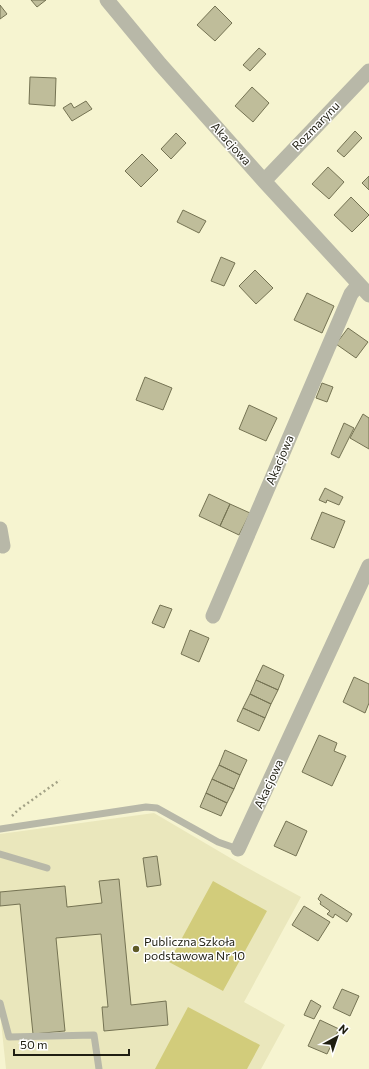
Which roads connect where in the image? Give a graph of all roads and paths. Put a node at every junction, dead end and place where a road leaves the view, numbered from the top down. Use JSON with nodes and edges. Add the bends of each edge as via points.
{"nodes":[{"id":1,"x":107,"y":0,"type":"edge"},
{"id":2,"x":369,"y":72,"type":"edge"},
{"id":3,"x":264,"y":181,"type":"junction"},
{"id":4,"x":359,"y":284,"type":"junction"},
{"id":5,"x":369,"y":295,"type":"edge"},
{"id":6,"x":0,"y":529,"type":"edge"},
{"id":7,"x":3,"y":546,"type":"dead end"},
{"id":8,"x":369,"y":566,"type":"edge"},
{"id":9,"x":214,"y":616,"type":"dead end"},
{"id":10,"x":60,"y":780,"type":"dead end"},
{"id":11,"x":0,"y":829,"type":"edge"},
{"id":12,"x":238,"y":849,"type":"joint"},
{"id":13,"x":0,"y":854,"type":"edge"},
{"id":14,"x":47,"y":868,"type":"dead end"},
{"id":15,"x":0,"y":1004,"type":"edge"},
{"id":16,"x":99,"y":1069,"type":"edge"}],
"edges":[{"from":1,"to":3,"type":"street","name":"Akacjowa"},
{"from":2,"to":3,"type":"street","name":"Rozmarynu"},
{"from":3,"to":4,"type":"street","name":"Akacjowa"},
{"from":4,"to":5,"type":"street","name":"Akacjowa"},
{"from":4,"to":9,"type":"street","name":"Akacjowa","via":[[351,294]]},
{"from":6,"to":7,"type":"street"},
{"from":8,"to":12,"type":"street","name":"Akacjowa"},
{"from":10,"to":11,"type":"path","via":[[18,810]]},
{"from":11,"to":12,"type":"lane","via":[[146,807],[157,808],[218,842]]},
{"from":13,"to":14,"type":"lane"},
{"from":15,"to":16,"type":"lane","via":[[9,1038],[94,1035]]}]}
